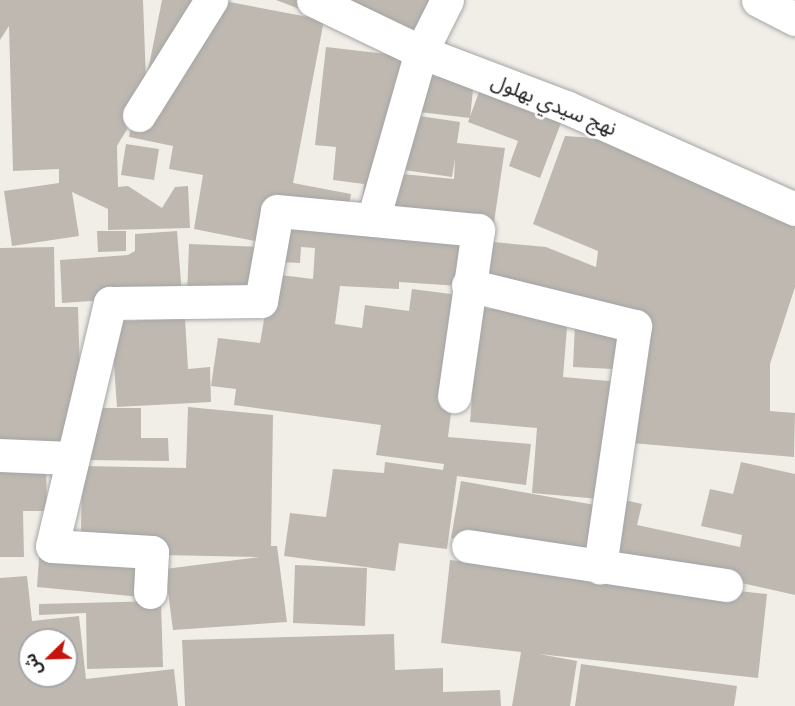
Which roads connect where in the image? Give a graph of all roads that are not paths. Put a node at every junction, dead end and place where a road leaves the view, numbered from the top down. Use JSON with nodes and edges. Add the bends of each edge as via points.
{"nodes":[{"id":1,"x":211,"y":0,"type":"edge"},
{"id":2,"x":313,"y":0,"type":"edge"},
{"id":3,"x":447,"y":0,"type":"edge"},
{"id":4,"x":758,"y":0,"type":"edge"},
{"id":5,"x":795,"y":19,"type":"edge"},
{"id":6,"x":421,"y":52,"type":"junction"},
{"id":7,"x":139,"y":115,"type":"dead end"},
{"id":8,"x":795,"y":209,"type":"edge"},
{"id":9,"x":373,"y":220,"type":"junction"},
{"id":10,"x":468,"y":285,"type":"junction"},
{"id":11,"x":454,"y":396,"type":"dead end"},
{"id":12,"x":0,"y":455,"type":"edge"},
{"id":13,"x":72,"y":458,"type":"junction"},
{"id":14,"x":468,"y":546,"type":"dead end"},
{"id":15,"x":600,"y":567,"type":"junction"},
{"id":16,"x":726,"y":585,"type":"dead end"},
{"id":17,"x":150,"y":592,"type":"dead end"}],
"edges":[{"from":1,"to":7,"type":"street"},
{"from":2,"to":6,"type":"street","name":"نهج سيدي بهلول"},
{"from":3,"to":6,"type":"street"},
{"from":4,"to":5,"type":"street"},
{"from":6,"to":8,"type":"street","name":"نهج سيدي بهلول","via":[[566,107]]},
{"from":6,"to":9,"type":"street"},
{"from":9,"to":10,"type":"street","via":[[478,230]]},
{"from":9,"to":13,"type":"street","via":[[277,211],[261,302],[110,303]]},
{"from":10,"to":11,"type":"street"},
{"from":10,"to":15,"type":"street","via":[[635,327]]},
{"from":12,"to":13,"type":"street"},
{"from":13,"to":17,"type":"street","via":[[52,546],[152,552]]},
{"from":14,"to":15,"type":"street"},
{"from":15,"to":16,"type":"street"}]}
